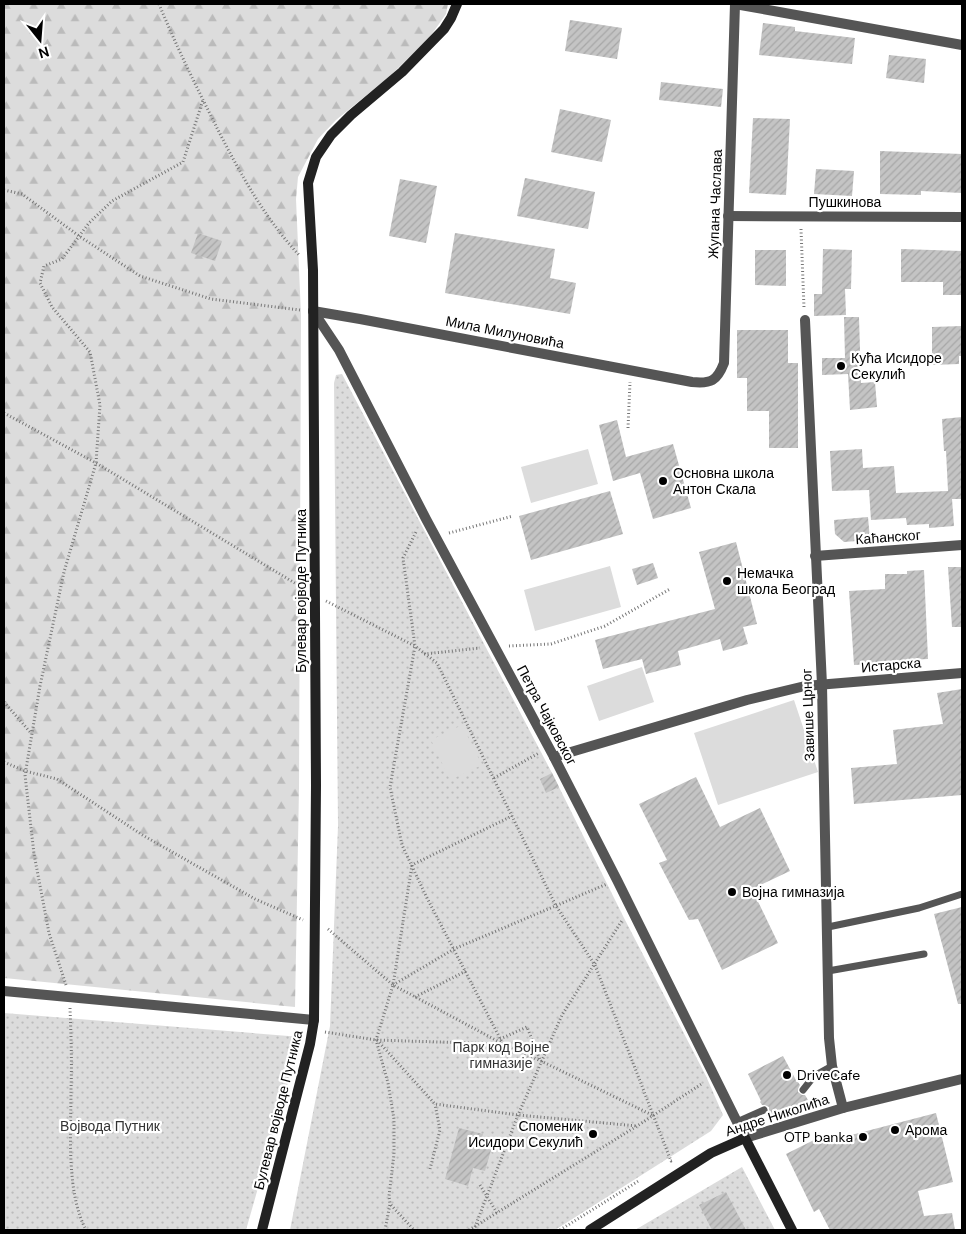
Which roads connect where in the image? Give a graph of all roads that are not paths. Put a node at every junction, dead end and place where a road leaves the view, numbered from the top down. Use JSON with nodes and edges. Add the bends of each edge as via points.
{"nodes":[{"id":1,"x":457,"y":4,"type":"edge"},
{"id":2,"x":735,"y":4,"type":"edge"},
{"id":3,"x":962,"y":45,"type":"edge"},
{"id":4,"x":728,"y":216,"type":"junction"},
{"id":5,"x":962,"y":216,"type":"edge"},
{"id":6,"x":313,"y":311,"type":"junction"},
{"id":7,"x":805,"y":320,"type":"road end"},
{"id":8,"x":692,"y":382,"type":"joint"},
{"id":9,"x":962,"y":545,"type":"edge"},
{"id":10,"x":816,"y":556,"type":"junction"},
{"id":11,"x":962,"y":674,"type":"edge"},
{"id":12,"x":822,"y":685,"type":"junction"},
{"id":13,"x":551,"y":752,"type":"junction"},
{"id":14,"x":962,"y":894,"type":"edge"},
{"id":15,"x":828,"y":927,"type":"junction"},
{"id":16,"x":924,"y":954,"type":"dead end"},
{"id":17,"x":828,"y":971,"type":"junction"},
{"id":18,"x":4,"y":991,"type":"edge"},
{"id":19,"x":314,"y":1020,"type":"junction"},
{"id":20,"x":832,"y":1066,"type":"junction"},
{"id":21,"x":962,"y":1079,"type":"edge"},
{"id":22,"x":803,"y":1090,"type":"dead end"},
{"id":23,"x":843,"y":1108,"type":"junction"},
{"id":24,"x":764,"y":1110,"type":"dead end"},
{"id":25,"x":737,"y":1122,"type":"junction"},
{"id":26,"x":745,"y":1138,"type":"junction"},
{"id":27,"x":262,"y":1230,"type":"edge"},
{"id":28,"x":590,"y":1230,"type":"edge"},
{"id":29,"x":792,"y":1230,"type":"edge"}],
"edges":[{"from":1,"to":6,"type":"street","name":"Булевар војводе Путника","via":[[444,30],[342,124],[320,150],[312,167],[308,183]]},
{"from":2,"to":3,"type":"street"},
{"from":2,"to":4,"type":"street","name":"Жупана Часлава"},
{"from":4,"to":5,"type":"street","name":"Пушкинова"},
{"from":4,"to":8,"type":"street","name":"Жупана Часлава","via":[[724,363],[713,380]]},
{"from":6,"to":8,"type":"street","name":"Мила Милуновића"},
{"from":6,"to":13,"type":"street","name":"Петра Чајковског","via":[[339,350]]},
{"from":6,"to":19,"type":"street","name":"Булевар војводе Путника"},
{"from":7,"to":10,"type":"street","name":"Завише Црног"},
{"from":9,"to":10,"type":"street","name":"Каћанског"},
{"from":10,"to":12,"type":"street","name":"Завише Црног"},
{"from":11,"to":12,"type":"street","name":"Истарска"},
{"from":12,"to":13,"type":"street","name":"Истарска","via":[[747,700]]},
{"from":12,"to":15,"type":"street","name":"Завише Црног"},
{"from":13,"to":25,"type":"street","name":"Петра Чајковског"},
{"from":14,"to":15,"type":"lane","via":[[919,908]]},
{"from":15,"to":17,"type":"street","name":"Завише Црног"},
{"from":16,"to":17,"type":"lane"},
{"from":17,"to":20,"type":"street","name":"Завише Црног"},
{"from":18,"to":19,"type":"street"},
{"from":19,"to":27,"type":"street","name":"Булевар војводе Путника"},
{"from":20,"to":22,"type":"lane","via":[[814,1076]]},
{"from":20,"to":23,"type":"street","name":"Завише Црног"},
{"from":21,"to":23,"type":"street","name":"Андре Николића"},
{"from":23,"to":26,"type":"street","name":"Андре Николића"},
{"from":24,"to":25,"type":"lane"},
{"from":25,"to":26,"type":"street","name":"Петра Чајковског"},
{"from":26,"to":28,"type":"street","name":"Андре Николића","via":[[711,1154]]},
{"from":26,"to":29,"type":"street"}]}
